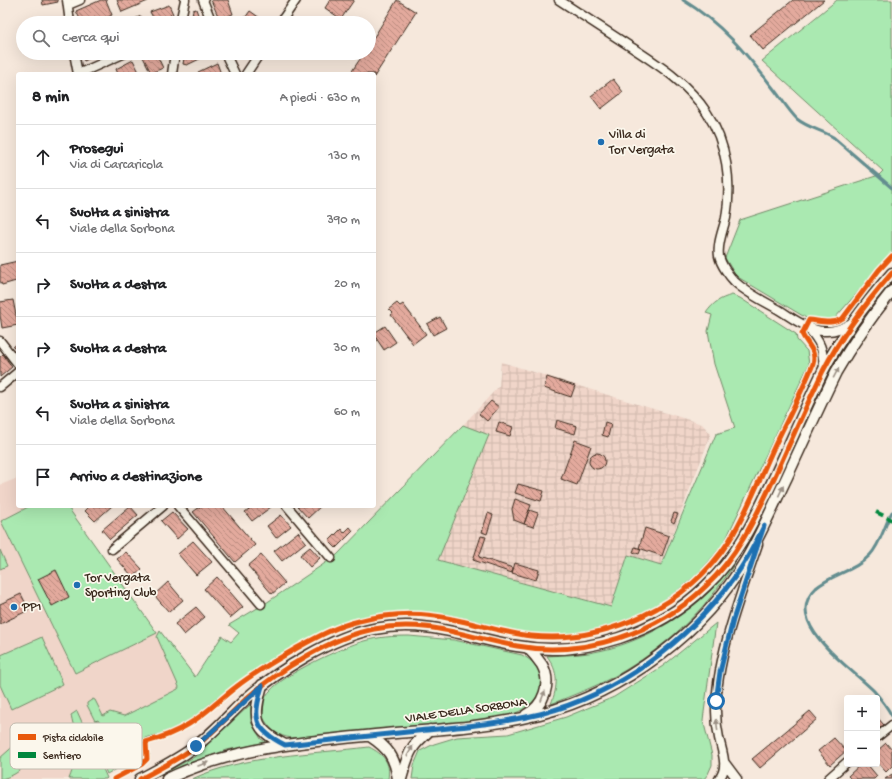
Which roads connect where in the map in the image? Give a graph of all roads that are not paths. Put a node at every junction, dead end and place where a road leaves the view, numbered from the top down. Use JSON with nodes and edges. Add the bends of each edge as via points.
{"nodes":[{"id":1,"x":80,"y":0,"type":"edge"},
{"id":2,"x":185,"y":0,"type":"edge"},
{"id":3,"x":202,"y":0,"type":"edge"},
{"id":4,"x":296,"y":0,"type":"edge"},
{"id":5,"x":559,"y":0,"type":"edge"},
{"id":6,"x":67,"y":3,"type":"edge"},
{"id":7,"x":69,"y":16,"type":"edge"},
{"id":8,"x":182,"y":16,"type":"edge"},
{"id":9,"x":209,"y":16,"type":"edge"},
{"id":10,"x":285,"y":16,"type":"edge"},
{"id":11,"x":75,"y":60,"type":"edge"},
{"id":12,"x":109,"y":60,"type":"edge"},
{"id":13,"x":174,"y":60,"type":"edge"},
{"id":14,"x":228,"y":60,"type":"edge"},
{"id":15,"x":255,"y":60,"type":"edge"},
{"id":16,"x":78,"y":72,"type":"edge"},
{"id":17,"x":82,"y":72,"type":"edge"},
{"id":18,"x":172,"y":72,"type":"edge"},
{"id":19,"x":234,"y":72,"type":"edge"},
{"id":20,"x":247,"y":72,"type":"edge"},
{"id":21,"x":892,"y":273,"type":"edge"},
{"id":22,"x":892,"y":291,"type":"edge"},
{"id":23,"x":854,"y":322,"type":"junction"},
{"id":24,"x":806,"y":326,"type":"junction"},
{"id":25,"x":0,"y":341,"type":"edge"},
{"id":26,"x":16,"y":361,"type":"edge"},
{"id":27,"x":824,"y":369,"type":"junction"},
{"id":28,"x":16,"y":374,"type":"edge"},
{"id":29,"x":0,"y":387,"type":"edge"},
{"id":30,"x":160,"y":508,"type":"edge"},
{"id":31,"x":180,"y":508,"type":"edge"},
{"id":32,"x":289,"y":508,"type":"edge"},
{"id":33,"x":764,"y":526,"type":"junction"},
{"id":34,"x":112,"y":549,"type":"dead end"},
{"id":35,"x":332,"y":558,"type":"dead end"},
{"id":36,"x":261,"y":604,"type":"dead end"},
{"id":37,"x":528,"y":648,"type":"junction"},
{"id":38,"x":262,"y":686,"type":"junction"},
{"id":39,"x":515,"y":720,"type":"junction"},
{"id":40,"x":892,"y":724,"type":"edge"},
{"id":41,"x":430,"y":730,"type":"junction"},
{"id":42,"x":880,"y":734,"type":"edge"},
{"id":43,"x":370,"y":736,"type":"junction"},
{"id":44,"x":285,"y":745,"type":"junction"},
{"id":45,"x":724,"y":763,"type":"junction"},
{"id":46,"x":844,"y":765,"type":"edge"},
{"id":47,"x":140,"y":779,"type":"edge"},
{"id":48,"x":167,"y":779,"type":"edge"},
{"id":49,"x":398,"y":779,"type":"edge"},
{"id":50,"x":401,"y":779,"type":"edge"},
{"id":51,"x":719,"y":779,"type":"edge"},
{"id":52,"x":737,"y":779,"type":"edge"},
{"id":53,"x":828,"y":779,"type":"edge"}],
"edges":[{"from":1,"to":6,"type":"street"},
{"from":2,"to":8,"type":"street"},
{"from":3,"to":9,"type":"street"},
{"from":4,"to":10,"type":"street"},
{"from":5,"to":24,"type":"street","via":[[664,69],[700,102],[717,130],[724,154],[728,193],[719,257],[722,264],[738,284]]},
{"from":6,"to":7,"type":"street"},
{"from":11,"to":16,"type":"street"},
{"from":12,"to":17,"type":"street"},
{"from":13,"to":18,"type":"street"},
{"from":14,"to":19,"type":"street"},
{"from":15,"to":20,"type":"street"},
{"from":21,"to":23,"type":"street"},
{"from":33,"to":22,"type":"street","name":"VIALE DELLA SORBONA","one_way":true,"via":[[836,372]]},
{"from":23,"to":24,"type":"street","via":[[831,331]]},
{"from":23,"to":27,"type":"street"},
{"from":24,"to":27,"type":"street","via":[[822,347]]},
{"from":25,"to":26,"type":"street"},
{"from":27,"to":37,"type":"street","via":[[746,534],[729,561],[706,587],[668,616],[632,634],[577,647]]},
{"from":28,"to":29,"type":"street"},
{"from":30,"to":34,"type":"street"},
{"from":31,"to":36,"type":"street"},
{"from":32,"to":35,"type":"street"},
{"from":33,"to":39,"type":"street","name":"VIALE DELLA SORBONA","via":[[746,560],[722,593],[693,626],[661,654],[605,689],[554,710]]},
{"from":45,"to":33,"type":"street","one_way":true,"via":[[716,720],[718,683],[733,620]]},
{"from":37,"to":38,"type":"street","via":[[438,628],[387,627],[338,641],[283,670]]},
{"from":39,"to":37,"type":"street","one_way":true,"via":[[538,706],[546,688],[544,670]]},
{"from":38,"to":44,"type":"street","via":[[257,706],[259,723],[267,735]]},
{"from":38,"to":47,"type":"street","via":[[196,746]]},
{"from":39,"to":41,"type":"street","name":"VIALE DELLA SORBONA"},
{"from":40,"to":42,"type":"street"},
{"from":41,"to":43,"type":"street","name":"VIALE DELLA SORBONA"},
{"from":50,"to":41,"type":"street","one_way":true,"via":[[411,750]]},
{"from":43,"to":44,"type":"street","name":"VIALE DELLA SORBONA"},
{"from":43,"to":49,"type":"street","via":[[391,754]]},
{"from":48,"to":44,"type":"street","name":"VIALE DELLA SORBONA","one_way":true,"via":[[219,758]]},
{"from":45,"to":51,"type":"street","via":[[723,773]]},
{"from":45,"to":52,"type":"street"},
{"from":46,"to":53,"type":"street"}]}
